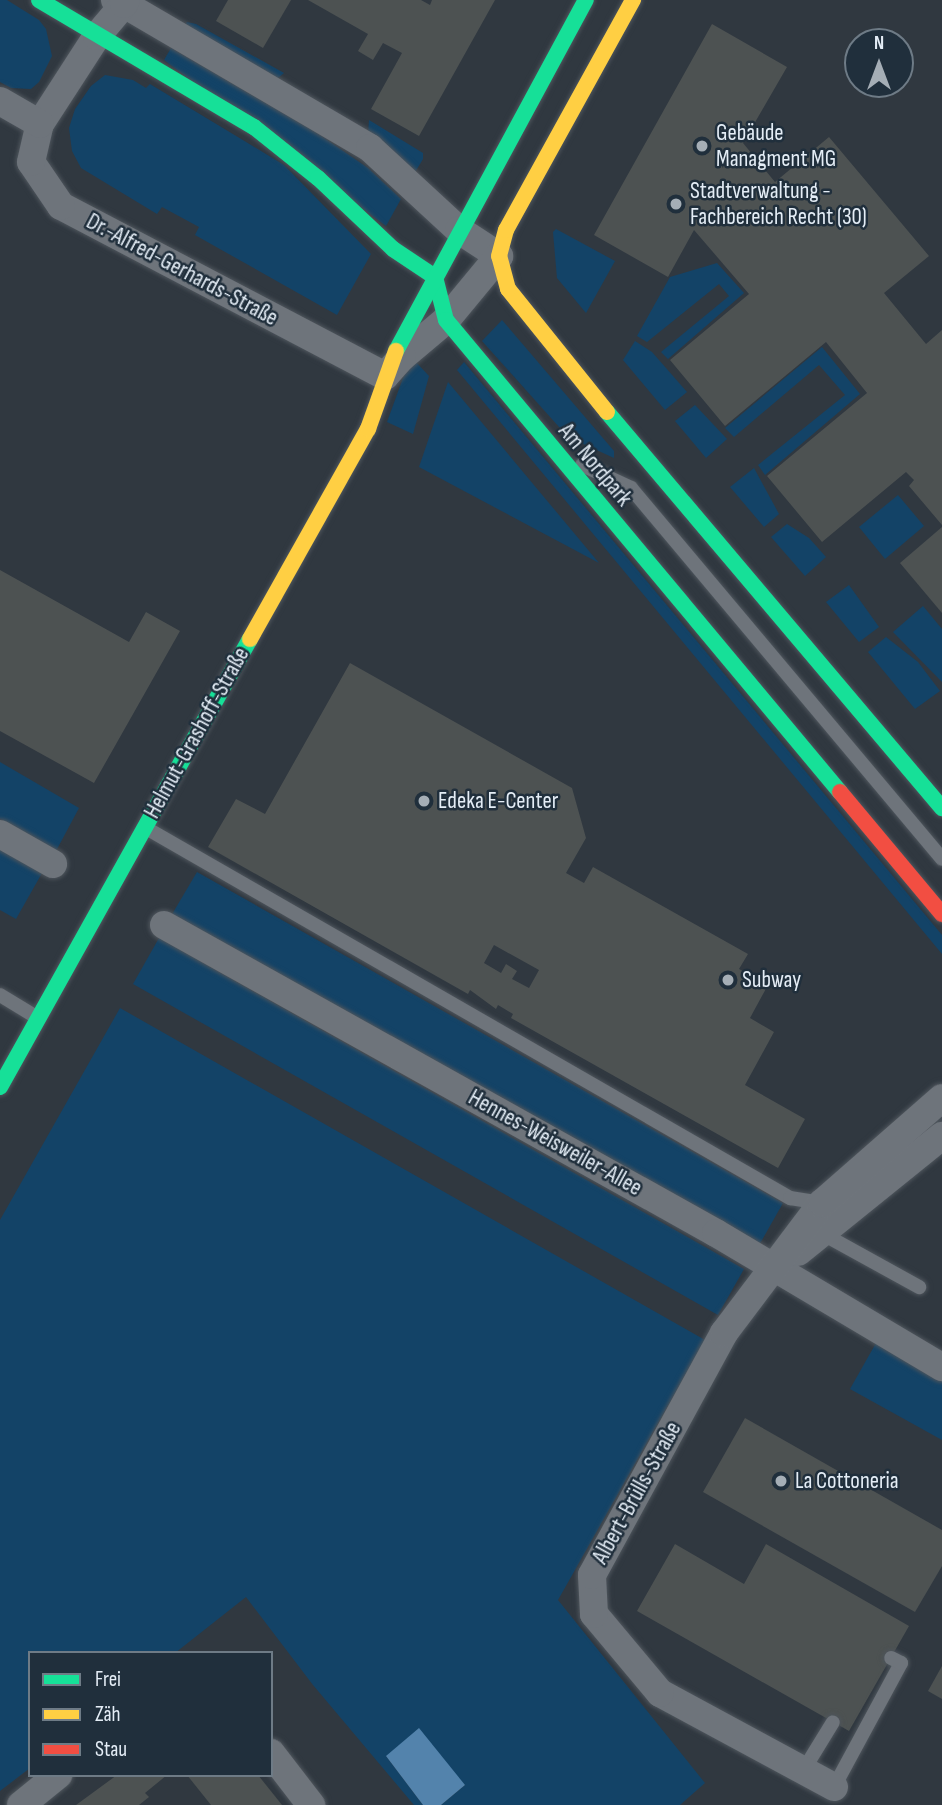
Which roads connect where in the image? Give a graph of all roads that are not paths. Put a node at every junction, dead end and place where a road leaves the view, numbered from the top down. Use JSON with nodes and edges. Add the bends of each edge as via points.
{"nodes":[{"id":1,"x":39,"y":0,"type":"edge"},
{"id":2,"x":586,"y":0,"type":"edge"},
{"id":3,"x":633,"y":0,"type":"edge"},
{"id":4,"x":122,"y":1,"type":"edge"},
{"id":5,"x":97,"y":36,"type":"junction"},
{"id":6,"x":0,"y":101,"type":"edge"},
{"id":7,"x":40,"y":124,"type":"junction"},
{"id":8,"x":459,"y":230,"type":"junction"},
{"id":9,"x":499,"y":256,"type":"junction"},
{"id":10,"x":435,"y":278,"type":"junction"},
{"id":11,"x":446,"y":320,"type":"junction"},
{"id":12,"x":385,"y":376,"type":"junction"},
{"id":13,"x":623,"y":432,"type":"junction"},
{"id":14,"x":553,"y":451,"type":"junction"},
{"id":15,"x":631,"y":488,"type":"junction"},
{"id":16,"x":942,"y":808,"type":"edge"},
{"id":17,"x":145,"y":828,"type":"junction"},
{"id":18,"x":0,"y":834,"type":"edge"},
{"id":19,"x":942,"y":859,"type":"edge"},
{"id":20,"x":52,"y":864,"type":"dead end"},
{"id":21,"x":942,"y":914,"type":"edge"},
{"id":22,"x":164,"y":925,"type":"dead end"},
{"id":23,"x":0,"y":996,"type":"edge"},
{"id":24,"x":39,"y":1018,"type":"junction"},
{"id":25,"x":0,"y":1087,"type":"edge"},
{"id":26,"x":942,"y":1098,"type":"edge"},
{"id":27,"x":942,"y":1136,"type":"edge"},
{"id":28,"x":822,"y":1203,"type":"junction"},
{"id":29,"x":823,"y":1234,"type":"junction"},
{"id":30,"x":776,"y":1268,"type":"junction"},
{"id":31,"x":919,"y":1287,"type":"dead end"},
{"id":32,"x":942,"y":1367,"type":"edge"},
{"id":33,"x":891,"y":1658,"type":"dead end"},
{"id":34,"x":833,"y":1722,"type":"dead end"},
{"id":35,"x":273,"y":1756,"type":"edge"},
{"id":36,"x":803,"y":1770,"type":"junction"},
{"id":37,"x":56,"y":1777,"type":"edge"},
{"id":38,"x":834,"y":1787,"type":"joint"},
{"id":39,"x":21,"y":1805,"type":"edge"},
{"id":40,"x":311,"y":1805,"type":"edge"}],
"edges":[{"from":1,"to":5,"type":"street"},
{"from":2,"to":8,"type":"street"},
{"from":3,"to":9,"type":"street","via":[[515,210]]},
{"from":4,"to":5,"type":"street","name":"Dr.-Alfred-Gerhards-Straße"},
{"from":4,"to":8,"type":"street","via":[[370,148]]},
{"from":5,"to":7,"type":"street","name":"Dr.-Alfred-Gerhards-Straße"},
{"from":5,"to":10,"type":"street","via":[[254,127],[329,188],[393,249]]},
{"from":6,"to":7,"type":"street"},
{"from":7,"to":12,"type":"street","name":"Dr.-Alfred-Gerhards-Straße","via":[[31,162],[61,206]]},
{"from":8,"to":9,"type":"street"},
{"from":8,"to":10,"type":"street"},
{"from":9,"to":11,"type":"street","name":"Helmut-Grashoff-Straße"},
{"from":9,"to":13,"type":"street","name":"Am Nordpark","via":[[508,289]]},
{"from":10,"to":11,"type":"street","name":"Am Nordpark"},
{"from":10,"to":12,"type":"street","name":"Helmut-Grashoff-Straße"},
{"from":11,"to":12,"type":"street","name":"Helmut-Grashoff-Straße"},
{"from":11,"to":14,"type":"street","name":"Am Nordpark"},
{"from":12,"to":17,"type":"street","name":"Helmut-Grashoff-Straße","via":[[368,429]]},
{"from":13,"to":15,"type":"lane"},
{"from":13,"to":16,"type":"street","name":"Am Nordpark"},
{"from":14,"to":15,"type":"lane"},
{"from":14,"to":21,"type":"street","name":"Am Nordpark"},
{"from":15,"to":19,"type":"lane"},
{"from":17,"to":24,"type":"street","name":"Helmut-Grashoff-Straße"},
{"from":17,"to":28,"type":"lane","via":[[790,1198]]},
{"from":18,"to":20,"type":"street"},
{"from":22,"to":30,"type":"street","name":"Hennes-Weisweiler-Allee"},
{"from":23,"to":24,"type":"lane"},
{"from":24,"to":25,"type":"street","name":"Helmut-Grashoff-Straße"},
{"from":26,"to":28,"type":"street","name":"Albert-Brülls-Straße"},
{"from":27,"to":29,"type":"street","name":"Albert-Brülls-Straße"},
{"from":28,"to":30,"type":"street","name":"Albert-Brülls-Straße"},
{"from":29,"to":30,"type":"street","name":"Albert-Brülls-Straße"},
{"from":29,"to":31,"type":"lane"},
{"from":30,"to":32,"type":"street","name":"Hennes-Weisweiler-Allee"},
{"from":30,"to":36,"type":"street","name":"Albert-Brülls-Straße","via":[[724,1333],[592,1575],[594,1614],[660,1693]]},
{"from":33,"to":38,"type":"lane","via":[[901,1663]]},
{"from":34,"to":36,"type":"lane"},
{"from":35,"to":40,"type":"street"},
{"from":36,"to":38,"type":"street","name":"Albert-Brülls-Straße"},
{"from":37,"to":39,"type":"street"}]}
